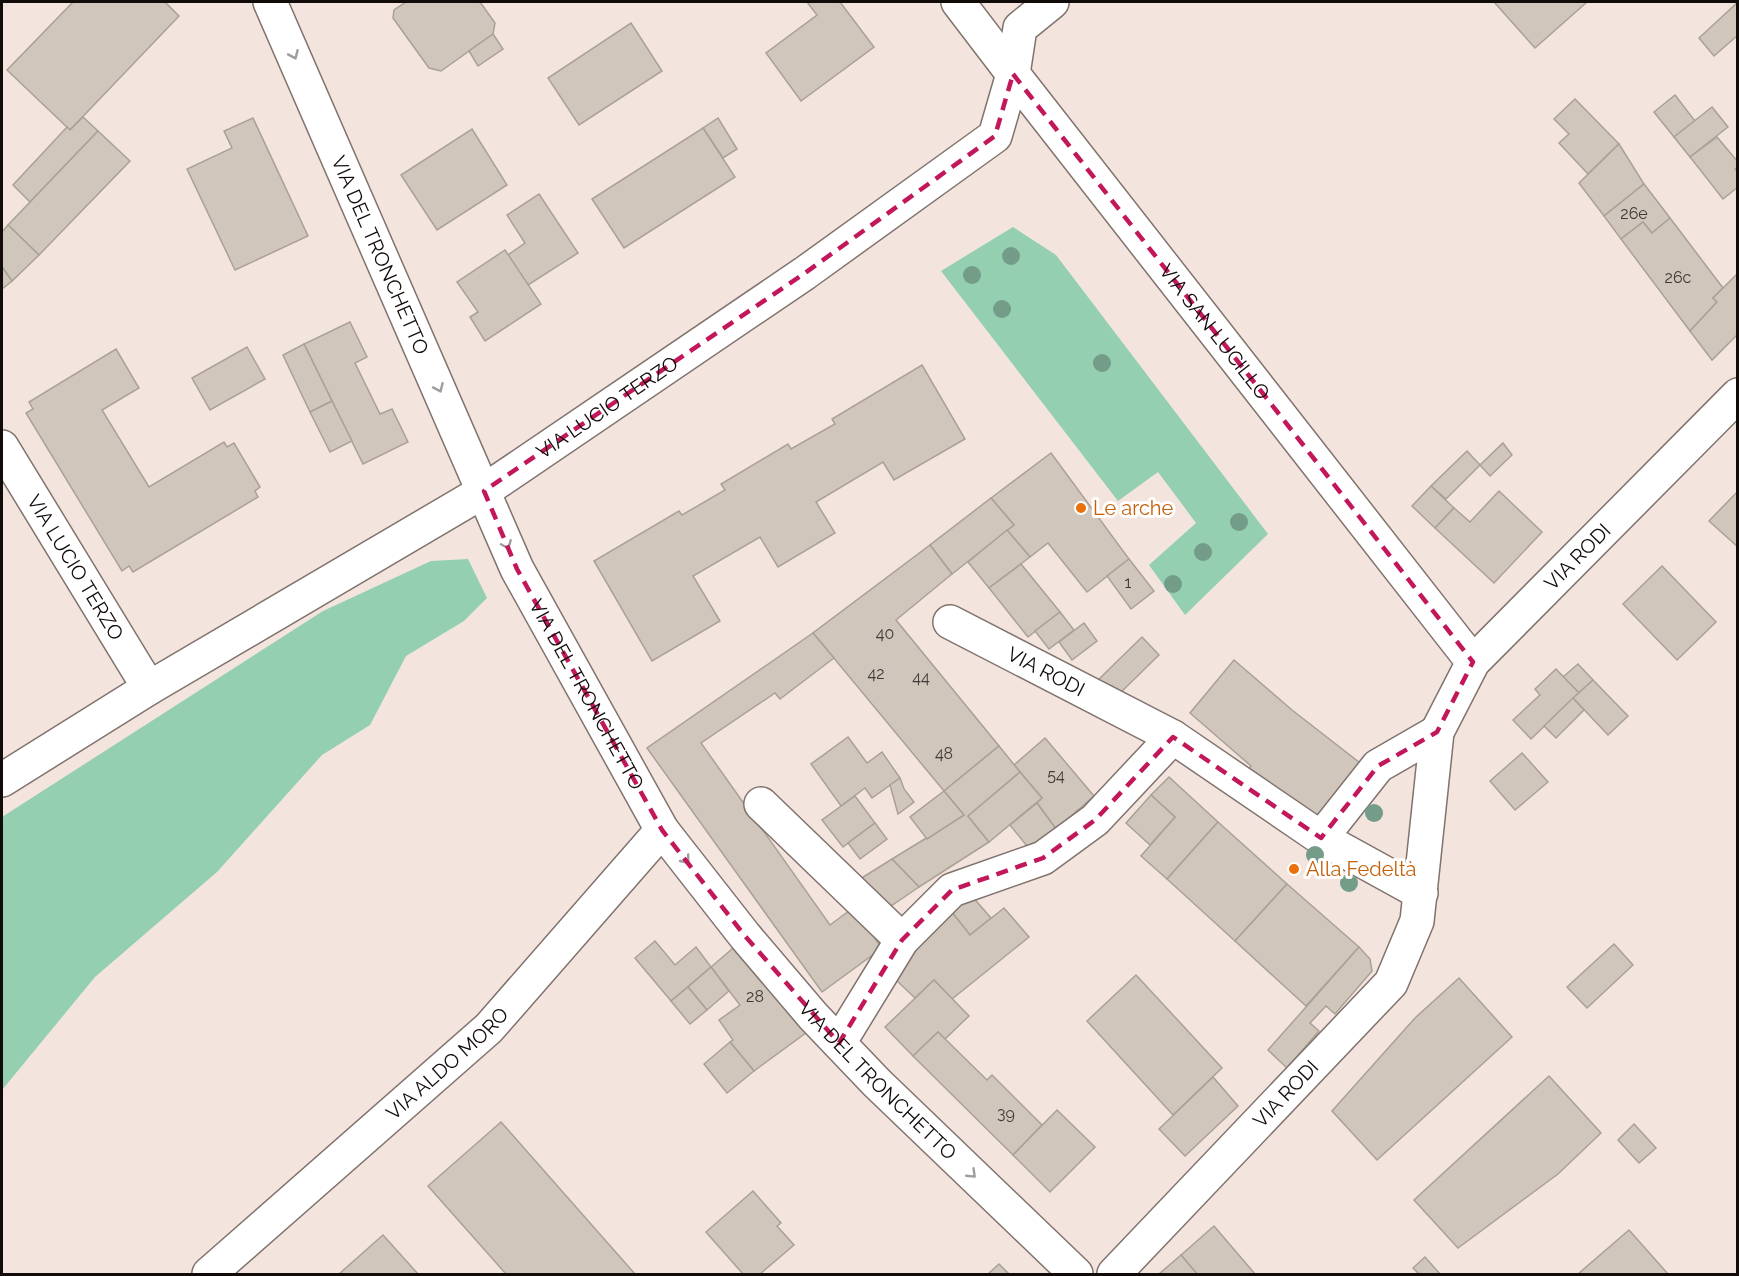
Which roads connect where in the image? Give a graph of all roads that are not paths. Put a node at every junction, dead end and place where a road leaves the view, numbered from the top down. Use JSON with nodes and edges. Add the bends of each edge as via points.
{"nodes":[{"id":1,"x":270,"y":2,"type":"edge"},
{"id":2,"x":958,"y":2,"type":"edge"},
{"id":3,"x":1052,"y":2,"type":"edge"},
{"id":4,"x":1012,"y":74,"type":"junction"},
{"id":5,"x":1737,"y":395,"type":"edge"},
{"id":6,"x":2,"y":447,"type":"edge"},
{"id":7,"x":484,"y":491,"type":"junction"},
{"id":8,"x":950,"y":622,"type":"dead end"},
{"id":9,"x":1473,"y":662,"type":"junction"},
{"id":10,"x":149,"y":688,"type":"junction"},
{"id":11,"x":1437,"y":732,"type":"junction"},
{"id":12,"x":1173,"y":737,"type":"junction"},
{"id":13,"x":2,"y":780,"type":"edge"},
{"id":14,"x":761,"y":804,"type":"dead end"},
{"id":15,"x":662,"y":830,"type":"junction"},
{"id":16,"x":1321,"y":838,"type":"junction"},
{"id":17,"x":1420,"y":893,"type":"junction"},
{"id":18,"x":902,"y":940,"type":"junction"},
{"id":19,"x":839,"y":1043,"type":"junction"},
{"id":20,"x":209,"y":1275,"type":"edge"},
{"id":21,"x":1076,"y":1275,"type":"edge"},
{"id":22,"x":1114,"y":1275,"type":"edge"}],
"edges":[{"from":1,"to":7,"type":"street","name":"VIA DEL TRONCHETTO","one_way":true},
{"from":2,"to":4,"type":"street","name":"VIA SAN LUCILLO"},
{"from":3,"to":4,"type":"street","name":"VIA LUCIO TERZO","via":[[1020,28]]},
{"from":4,"to":7,"type":"street","name":"VIA LUCIO TERZO","via":[[995,136],[805,273]]},
{"from":4,"to":9,"type":"street","name":"VIA SAN LUCILLO"},
{"from":5,"to":9,"type":"street","name":"VIA RODI"},
{"from":6,"to":10,"type":"street","name":"VIA LUCIO TERZO"},
{"from":7,"to":10,"type":"street","name":"VIA LUCIO TERZO"},
{"from":7,"to":15,"type":"street","name":"VIA DEL TRONCHETTO","one_way":true,"via":[[517,569]]},
{"from":8,"to":12,"type":"street","name":"VIA RODI"},
{"from":9,"to":11,"type":"street","name":"VIA RODI"},
{"from":10,"to":13,"type":"street","name":"VIA LUCIO TERZO"},
{"from":11,"to":16,"type":"street","via":[[1378,766]]},
{"from":11,"to":17,"type":"street","name":"VIA RODI"},
{"from":12,"to":16,"type":"street","name":"VIA RODI"},
{"from":12,"to":18,"type":"street","via":[[1095,820],[1042,858],[952,890]]},
{"from":14,"to":18,"type":"street"},
{"from":15,"to":19,"type":"street","name":"VIA DEL TRONCHETTO","one_way":true,"via":[[745,936]]},
{"from":15,"to":20,"type":"street","name":"VIA ALDO MORO","via":[[489,1028]]},
{"from":16,"to":17,"type":"street","name":"VIA RODI"},
{"from":17,"to":22,"type":"street","name":"VIA RODI","via":[[1417,921],[1391,983]]},
{"from":18,"to":19,"type":"street"},
{"from":19,"to":21,"type":"street","name":"VIA DEL TRONCHETTO","one_way":true}]}
